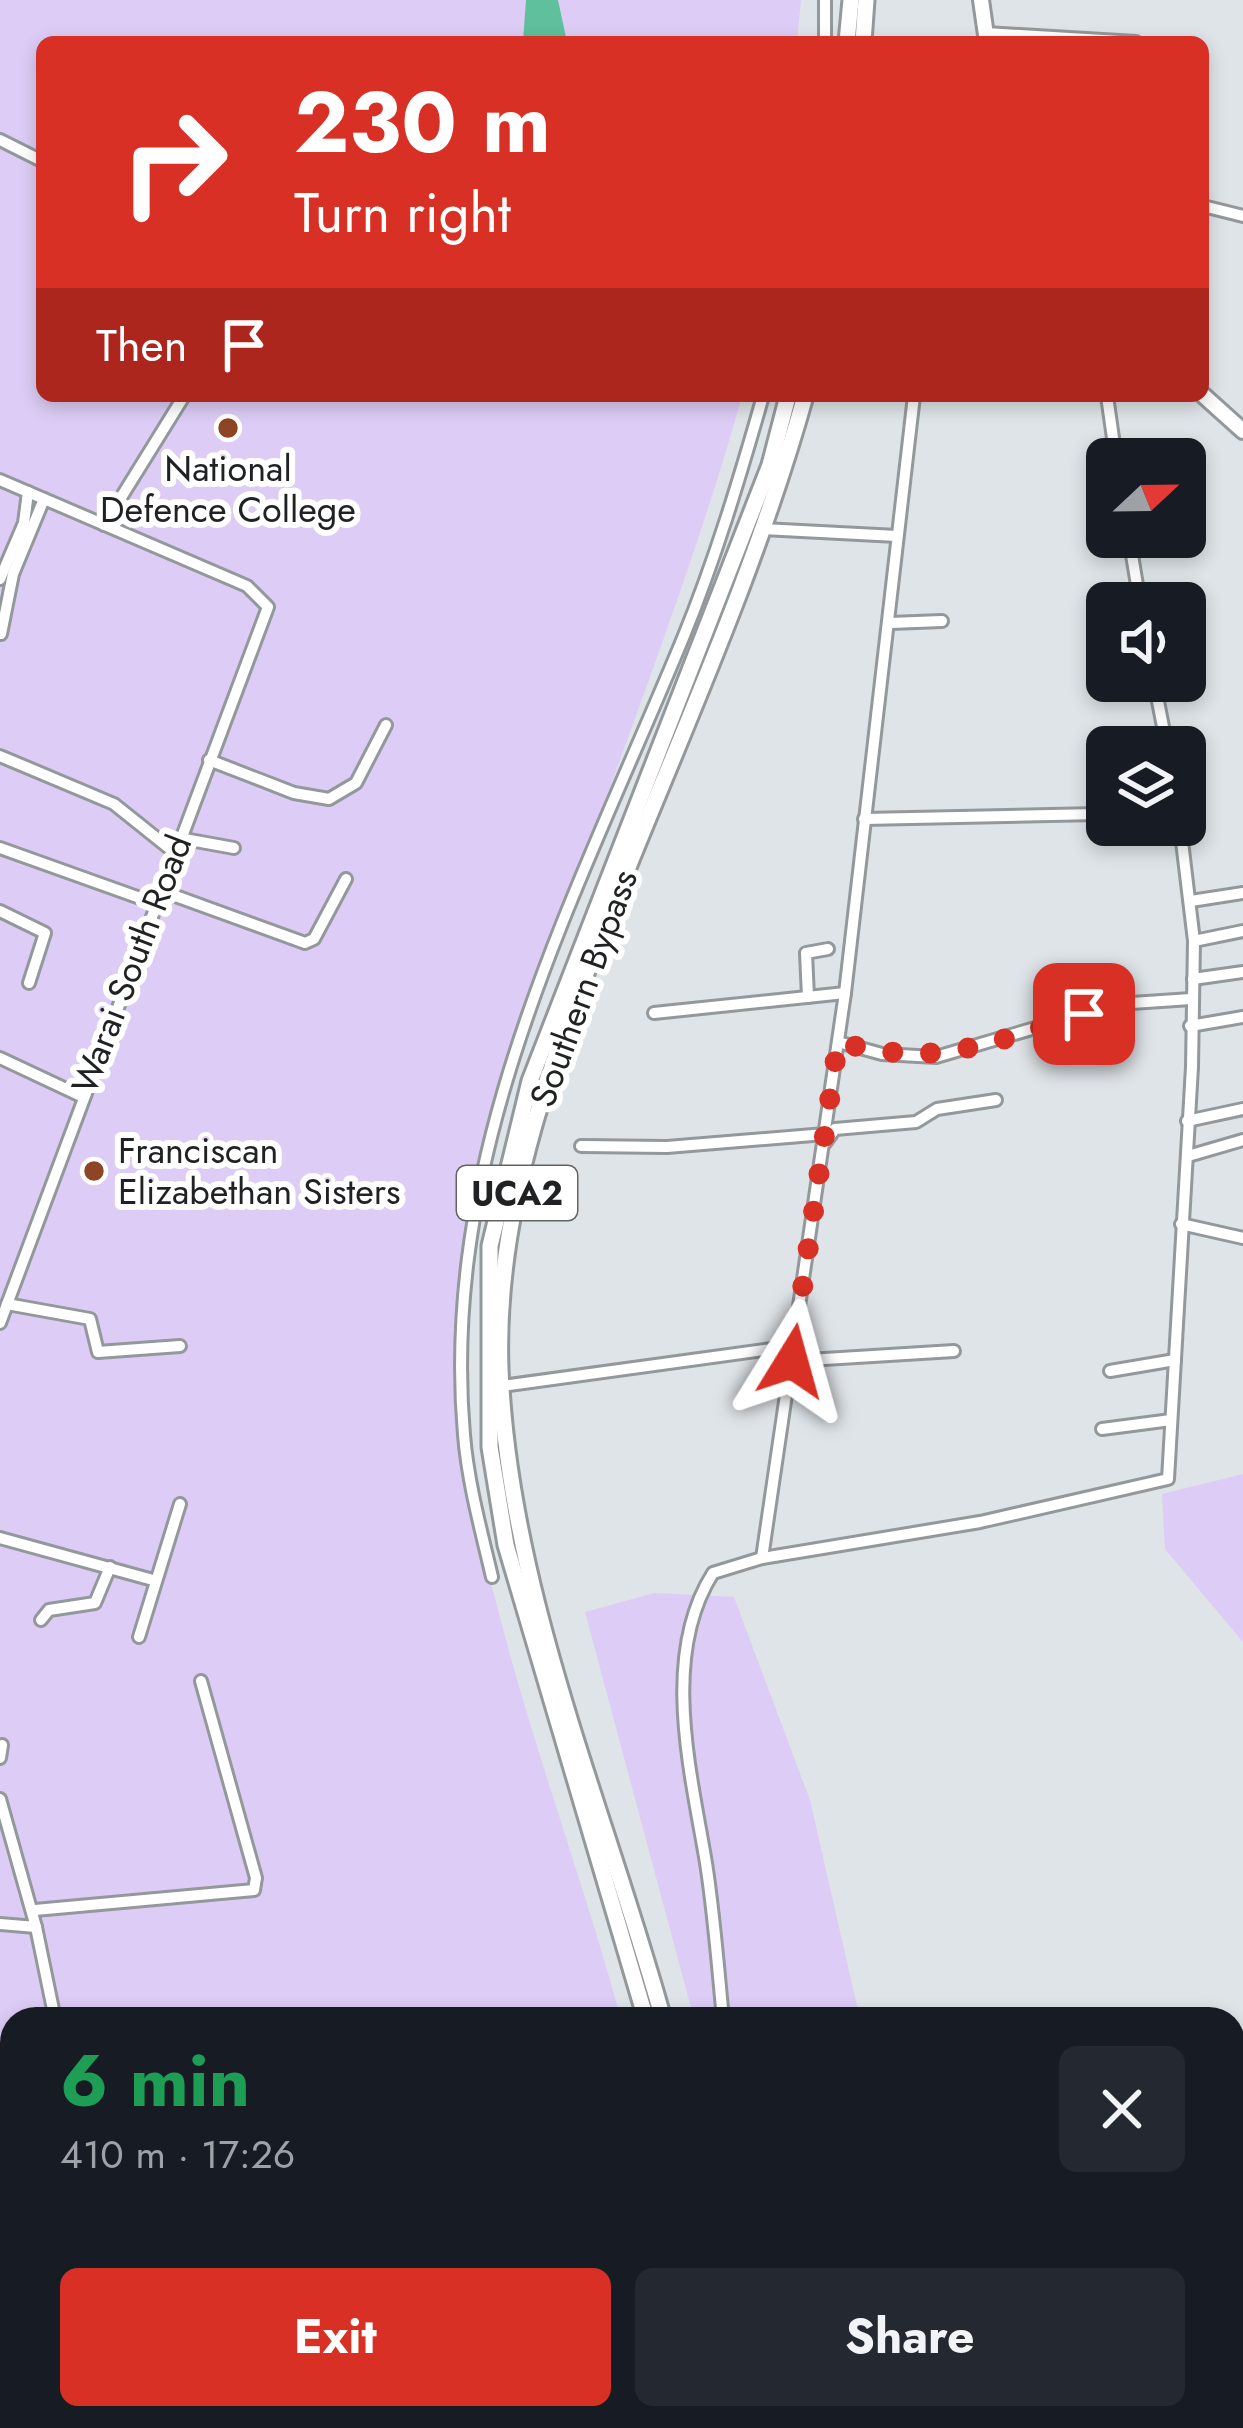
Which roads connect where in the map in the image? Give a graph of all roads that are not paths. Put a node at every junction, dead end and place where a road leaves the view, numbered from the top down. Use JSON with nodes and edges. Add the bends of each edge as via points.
{"nodes":[{"id":1,"x":825,"y":0,"type":"edge"},
{"id":2,"x":850,"y":0,"type":"edge"},
{"id":3,"x":866,"y":0,"type":"edge"},
{"id":4,"x":981,"y":0,"type":"edge"},
{"id":5,"x":824,"y":36,"type":"edge"},
{"id":6,"x":847,"y":36,"type":"edge"},
{"id":7,"x":863,"y":36,"type":"edge"},
{"id":8,"x":987,"y":36,"type":"edge"},
{"id":9,"x":0,"y":140,"type":"edge"},
{"id":10,"x":36,"y":158,"type":"edge"},
{"id":11,"x":1209,"y":208,"type":"edge"},
{"id":12,"x":1243,"y":216,"type":"edge"},
{"id":13,"x":1209,"y":400,"type":"edge"},
{"id":14,"x":180,"y":402,"type":"edge"},
{"id":15,"x":761,"y":402,"type":"edge"},
{"id":16,"x":786,"y":402,"type":"edge"},
{"id":17,"x":803,"y":402,"type":"edge"},
{"id":18,"x":913,"y":402,"type":"edge"},
{"id":19,"x":1107,"y":402,"type":"edge"},
{"id":20,"x":1243,"y":431,"type":"edge"},
{"id":21,"x":1113,"y":438,"type":"edge"},
{"id":22,"x":0,"y":481,"type":"edge"},
{"id":23,"x":28,"y":492,"type":"junction"},
{"id":24,"x":44,"y":500,"type":"junction"},
{"id":25,"x":104,"y":525,"type":"junction"},
{"id":26,"x":763,"y":529,"type":"junction"},
{"id":27,"x":897,"y":536,"type":"junction"},
{"id":28,"x":0,"y":579,"type":"edge"},
{"id":29,"x":942,"y":621,"type":"dead end"},
{"id":30,"x":890,"y":623,"type":"junction"},
{"id":31,"x":1,"y":634,"type":"edge"},
{"id":32,"x":386,"y":725,"type":"dead end"},
{"id":33,"x":0,"y":756,"type":"edge"},
{"id":34,"x":209,"y":760,"type":"junction"},
{"id":35,"x":1086,"y":814,"type":"edge"},
{"id":36,"x":864,"y":819,"type":"junction"},
{"id":37,"x":179,"y":838,"type":"junction"},
{"id":38,"x":1183,"y":846,"type":"edge"},
{"id":39,"x":0,"y":848,"type":"edge"},
{"id":40,"x":234,"y":848,"type":"dead end"},
{"id":41,"x":174,"y":852,"type":"junction"},
{"id":42,"x":346,"y":879,"type":"dead end"},
{"id":43,"x":1243,"y":893,"type":"edge"},
{"id":44,"x":157,"y":897,"type":"junction"},
{"id":45,"x":1191,"y":901,"type":"junction"},
{"id":46,"x":0,"y":911,"type":"edge"},
{"id":47,"x":1243,"y":932,"type":"edge"},
{"id":48,"x":1193,"y":941,"type":"junction"},
{"id":49,"x":828,"y":949,"type":"dead end"},
{"id":50,"x":1243,"y":971,"type":"edge"},
{"id":51,"x":1193,"y":979,"type":"junction"},
{"id":52,"x":29,"y":983,"type":"dead end"},
{"id":53,"x":845,"y":993,"type":"junction"},
{"id":54,"x":808,"y":997,"type":"junction"},
{"id":55,"x":1191,"y":999,"type":"junction"},
{"id":56,"x":655,"y":1013,"type":"dead end"},
{"id":57,"x":1243,"y":1017,"type":"edge"},
{"id":58,"x":1190,"y":1026,"type":"junction"},
{"id":59,"x":838,"y":1042,"type":"junction"},
{"id":60,"x":0,"y":1058,"type":"edge"},
{"id":61,"x":81,"y":1096,"type":"junction"},
{"id":62,"x":996,"y":1100,"type":"dead end"},
{"id":63,"x":1243,"y":1109,"type":"edge"},
{"id":64,"x":1186,"y":1121,"type":"junction"},
{"id":65,"x":824,"y":1140,"type":"junction"},
{"id":66,"x":1243,"y":1140,"type":"edge"},
{"id":67,"x":581,"y":1146,"type":"dead end"},
{"id":68,"x":1188,"y":1156,"type":"junction"},
{"id":69,"x":1181,"y":1224,"type":"junction"},
{"id":70,"x":1243,"y":1238,"type":"edge"},
{"id":71,"x":7,"y":1304,"type":"junction"},
{"id":72,"x":0,"y":1323,"type":"edge"},
{"id":73,"x":180,"y":1346,"type":"dead end"},
{"id":74,"x":794,"y":1346,"type":"junction"},
{"id":75,"x":954,"y":1351,"type":"dead end"},
{"id":76,"x":1175,"y":1360,"type":"junction"},
{"id":77,"x":792,"y":1361,"type":"junction"},
{"id":78,"x":1110,"y":1371,"type":"dead end"},
{"id":79,"x":502,"y":1386,"type":"junction"},
{"id":80,"x":1171,"y":1420,"type":"junction"},
{"id":81,"x":1102,"y":1429,"type":"dead end"},
{"id":82,"x":180,"y":1504,"type":"dead end"},
{"id":83,"x":0,"y":1538,"type":"edge"},
{"id":84,"x":762,"y":1558,"type":"junction"},
{"id":85,"x":110,"y":1567,"type":"junction"},
{"id":86,"x":492,"y":1577,"type":"dead end"},
{"id":87,"x":153,"y":1580,"type":"junction"},
{"id":88,"x":41,"y":1620,"type":"dead end"},
{"id":89,"x":139,"y":1637,"type":"dead end"},
{"id":90,"x":201,"y":1681,"type":"dead end"},
{"id":91,"x":0,"y":1799,"type":"edge"},
{"id":92,"x":35,"y":1910,"type":"junction"},
{"id":93,"x":0,"y":1924,"type":"edge"},
{"id":94,"x":36,"y":1927,"type":"junction"},
{"id":95,"x":53,"y":2007,"type":"edge"},
{"id":96,"x":642,"y":2007,"type":"edge"},
{"id":97,"x":659,"y":2007,"type":"edge"},
{"id":98,"x":722,"y":2007,"type":"edge"}],
"edges":[{"from":1,"to":5,"type":"street"},
{"from":2,"to":6,"type":"highway"},
{"from":3,"to":7,"type":"highway"},
{"from":4,"to":8,"type":"main road"},
{"from":9,"to":10,"type":"street"},
{"from":11,"to":12,"type":"street"},
{"from":13,"to":20,"type":"main road"},
{"from":14,"to":25,"type":"street"},
{"from":15,"to":86,"type":"street","via":[[695,607],[557,933],[488,1136],[464,1298],[461,1388]]},
{"from":16,"to":96,"type":"highway","name":"Southern Bypass","number":"UCA2","via":[[770,465],[530,1081],[490,1246],[490,1447],[506,1545]]},
{"from":17,"to":26,"type":"highway","name":"Southern Bypass","number":"UCA2"},
{"from":18,"to":27,"type":"street"},
{"from":19,"to":21,"type":"street"},
{"from":22,"to":23,"type":"street"},
{"from":23,"to":24,"type":"street"},
{"from":23,"to":28,"type":"street"},
{"from":24,"to":25,"type":"street"},
{"from":24,"to":31,"type":"street","via":[[13,574]]},
{"from":25,"to":34,"type":"street","name":"Warai South Road","via":[[258,592],[268,607]]},
{"from":26,"to":27,"type":"street"},
{"from":26,"to":79,"type":"highway","name":"Southern Bypass","number":"UCA2","via":[[574,1001],[528,1139],[503,1295]]},
{"from":27,"to":30,"type":"street"},
{"from":29,"to":30,"type":"street"},
{"from":30,"to":36,"type":"street"},
{"from":32,"to":34,"type":"street","via":[[356,783],[329,799]]},
{"from":33,"to":41,"type":"street","via":[[114,804]]},
{"from":34,"to":37,"type":"street","name":"Warai South Road"},
{"from":35,"to":36,"type":"street"},
{"from":36,"to":53,"type":"street"},
{"from":37,"to":40,"type":"street"},
{"from":37,"to":41,"type":"street","name":"Warai South Road"},
{"from":38,"to":45,"type":"street"},
{"from":39,"to":44,"type":"street"},
{"from":41,"to":44,"type":"street","name":"Warai South Road"},
{"from":42,"to":44,"type":"street","via":[[314,939],[304,943]]},
{"from":43,"to":45,"type":"street"},
{"from":44,"to":61,"type":"street","name":"Warai South Road"},
{"from":45,"to":48,"type":"street"},
{"from":46,"to":52,"type":"street","via":[[45,933]]},
{"from":47,"to":48,"type":"street"},
{"from":48,"to":51,"type":"street"},
{"from":49,"to":54,"type":"street","via":[[806,953]]},
{"from":50,"to":51,"type":"street"},
{"from":51,"to":55,"type":"street"},
{"from":53,"to":54,"type":"street"},
{"from":53,"to":59,"type":"street"},
{"from":54,"to":56,"type":"street"},
{"from":55,"to":58,"type":"street"},
{"from":55,"to":59,"type":"street","via":[[1117,1004],[936,1057]]},
{"from":57,"to":58,"type":"street"},
{"from":58,"to":64,"type":"street"},
{"from":59,"to":65,"type":"street"},
{"from":60,"to":61,"type":"street"},
{"from":61,"to":71,"type":"street","name":"Warai South Road"},
{"from":62,"to":65,"type":"street","via":[[937,1109],[916,1122],[835,1129]]},
{"from":63,"to":64,"type":"street"},
{"from":64,"to":68,"type":"street"},
{"from":65,"to":67,"type":"street"},
{"from":65,"to":74,"type":"street"},
{"from":66,"to":68,"type":"street"},
{"from":68,"to":69,"type":"street"},
{"from":69,"to":70,"type":"street"},
{"from":69,"to":76,"type":"street"},
{"from":71,"to":72,"type":"street","name":"Warai South Road"},
{"from":71,"to":73,"type":"street","via":[[90,1319],[98,1352]]},
{"from":74,"to":77,"type":"street"},
{"from":74,"to":79,"type":"street"},
{"from":75,"to":77,"type":"street"},
{"from":76,"to":78,"type":"street"},
{"from":76,"to":80,"type":"street"},
{"from":77,"to":84,"type":"street"},
{"from":79,"to":97,"type":"highway","name":"Southern Bypass","number":"UCA2","via":[[523,1540]]},
{"from":80,"to":81,"type":"street"},
{"from":80,"to":84,"type":"street","via":[[1164,1484]]},
{"from":82,"to":87,"type":"street"},
{"from":83,"to":85,"type":"street"},
{"from":84,"to":98,"type":"street","via":[[709,1578],[685,1668],[694,1816]]},
{"from":85,"to":87,"type":"street"},
{"from":85,"to":88,"type":"street","via":[[95,1603],[49,1610]]},
{"from":87,"to":89,"type":"street"},
{"from":90,"to":92,"type":"street","via":[[254,1891]]},
{"from":91,"to":92,"type":"street"},
{"from":92,"to":94,"type":"street"},
{"from":93,"to":94,"type":"street"},
{"from":94,"to":95,"type":"street"}]}
